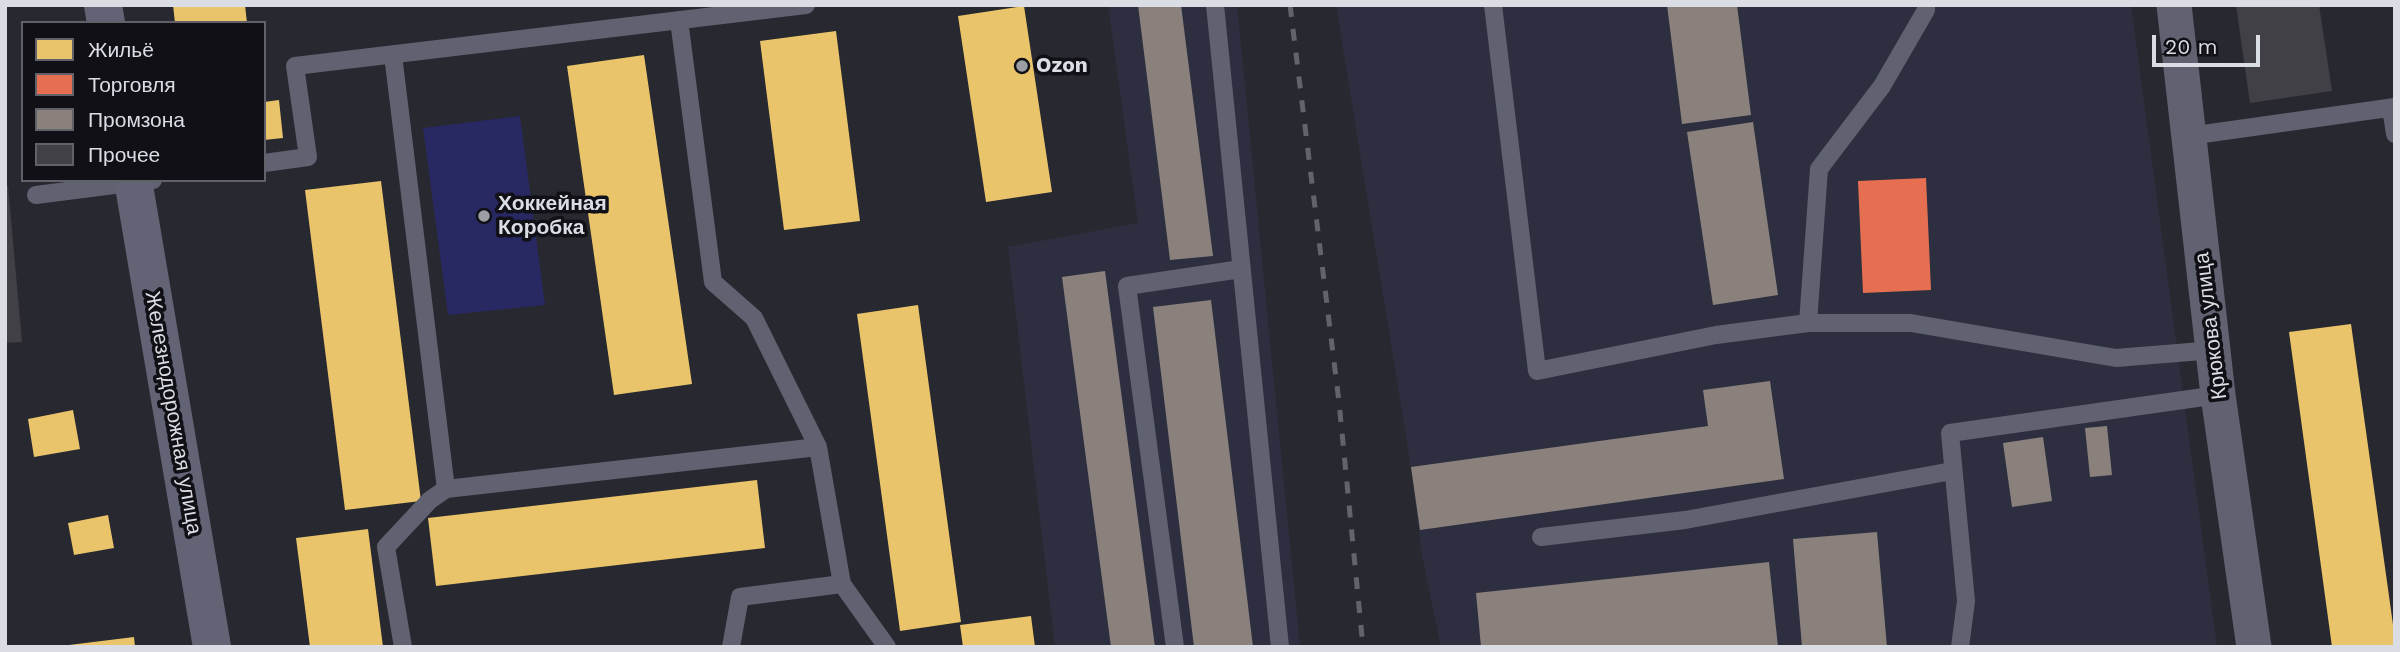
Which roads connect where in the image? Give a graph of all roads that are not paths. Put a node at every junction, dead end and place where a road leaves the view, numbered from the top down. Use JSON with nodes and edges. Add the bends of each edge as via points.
{"nodes":[{"id":1,"x":806,"y":5,"type":"edge"},
{"id":2,"x":1215,"y":5,"type":"edge"},
{"id":3,"x":1493,"y":5,"type":"edge"},
{"id":4,"x":1926,"y":5,"type":"edge"},
{"id":5,"x":2174,"y":5,"type":"edge"},
{"id":6,"x":679,"y":20,"type":"junction"},
{"id":7,"x":393,"y":55,"type":"junction"},
{"id":8,"x":2393,"y":107,"type":"edge"},
{"id":9,"x":2395,"y":134,"type":"edge"},
{"id":10,"x":2189,"y":136,"type":"junction"},
{"id":11,"x":266,"y":163,"type":"edge"},
{"id":12,"x":133,"y":182,"type":"edge"},
{"id":13,"x":140,"y":182,"type":"edge"},
{"id":14,"x":36,"y":195,"type":"dead end"},
{"id":15,"x":1241,"y":269,"type":"junction"},
{"id":16,"x":1808,"y":323,"type":"junction"},
{"id":17,"x":2214,"y":350,"type":"junction"},
{"id":18,"x":2218,"y":395,"type":"junction"},
{"id":19,"x":818,"y":447,"type":"junction"},
{"id":20,"x":1952,"y":471,"type":"junction"},
{"id":21,"x":446,"y":489,"type":"junction"},
{"id":22,"x":1541,"y":537,"type":"dead end"},
{"id":23,"x":842,"y":583,"type":"junction"},
{"id":24,"x":212,"y":647,"type":"edge"},
{"id":25,"x":403,"y":647,"type":"edge"},
{"id":26,"x":731,"y":647,"type":"edge"},
{"id":27,"x":887,"y":647,"type":"edge"},
{"id":28,"x":1175,"y":647,"type":"edge"},
{"id":29,"x":1280,"y":647,"type":"edge"},
{"id":30,"x":1960,"y":647,"type":"edge"},
{"id":31,"x":2254,"y":647,"type":"edge"}],
"edges":[{"from":1,"to":6,"type":"lane"},
{"from":2,"to":15,"type":"lane"},
{"from":3,"to":16,"type":"lane","via":[[1537,371],[1716,335]]},
{"from":4,"to":16,"type":"lane","via":[[1882,86],[1819,169]]},
{"from":5,"to":10,"type":"street","name":"Крюкова улица"},
{"from":6,"to":7,"type":"lane"},
{"from":6,"to":19,"type":"lane","via":[[713,282],[754,318]]},
{"from":7,"to":11,"type":"lane","via":[[295,66],[308,157]]},
{"from":7,"to":21,"type":"lane"},
{"from":8,"to":9,"type":"lane"},
{"from":8,"to":10,"type":"lane"},
{"from":10,"to":17,"type":"street","name":"Крюкова улица"},
{"from":12,"to":14,"type":"lane"},
{"from":13,"to":24,"type":"main road","name":"Железнодорожная улица"},
{"from":15,"to":28,"type":"lane","via":[[1127,286]]},
{"from":15,"to":29,"type":"lane"},
{"from":16,"to":17,"type":"lane","via":[[1910,323],[2116,358]]},
{"from":17,"to":18,"type":"street","name":"Крюкова улица"},
{"from":18,"to":20,"type":"lane","via":[[1950,433]]},
{"from":18,"to":31,"type":"street","name":"Крюкова улица"},
{"from":19,"to":21,"type":"lane"},
{"from":19,"to":23,"type":"lane"},
{"from":20,"to":22,"type":"lane","via":[[1685,520]]},
{"from":20,"to":30,"type":"lane","via":[[1966,601]]},
{"from":21,"to":25,"type":"lane","via":[[386,547]]},
{"from":23,"to":26,"type":"lane","via":[[740,597]]},
{"from":23,"to":27,"type":"lane"}]}
